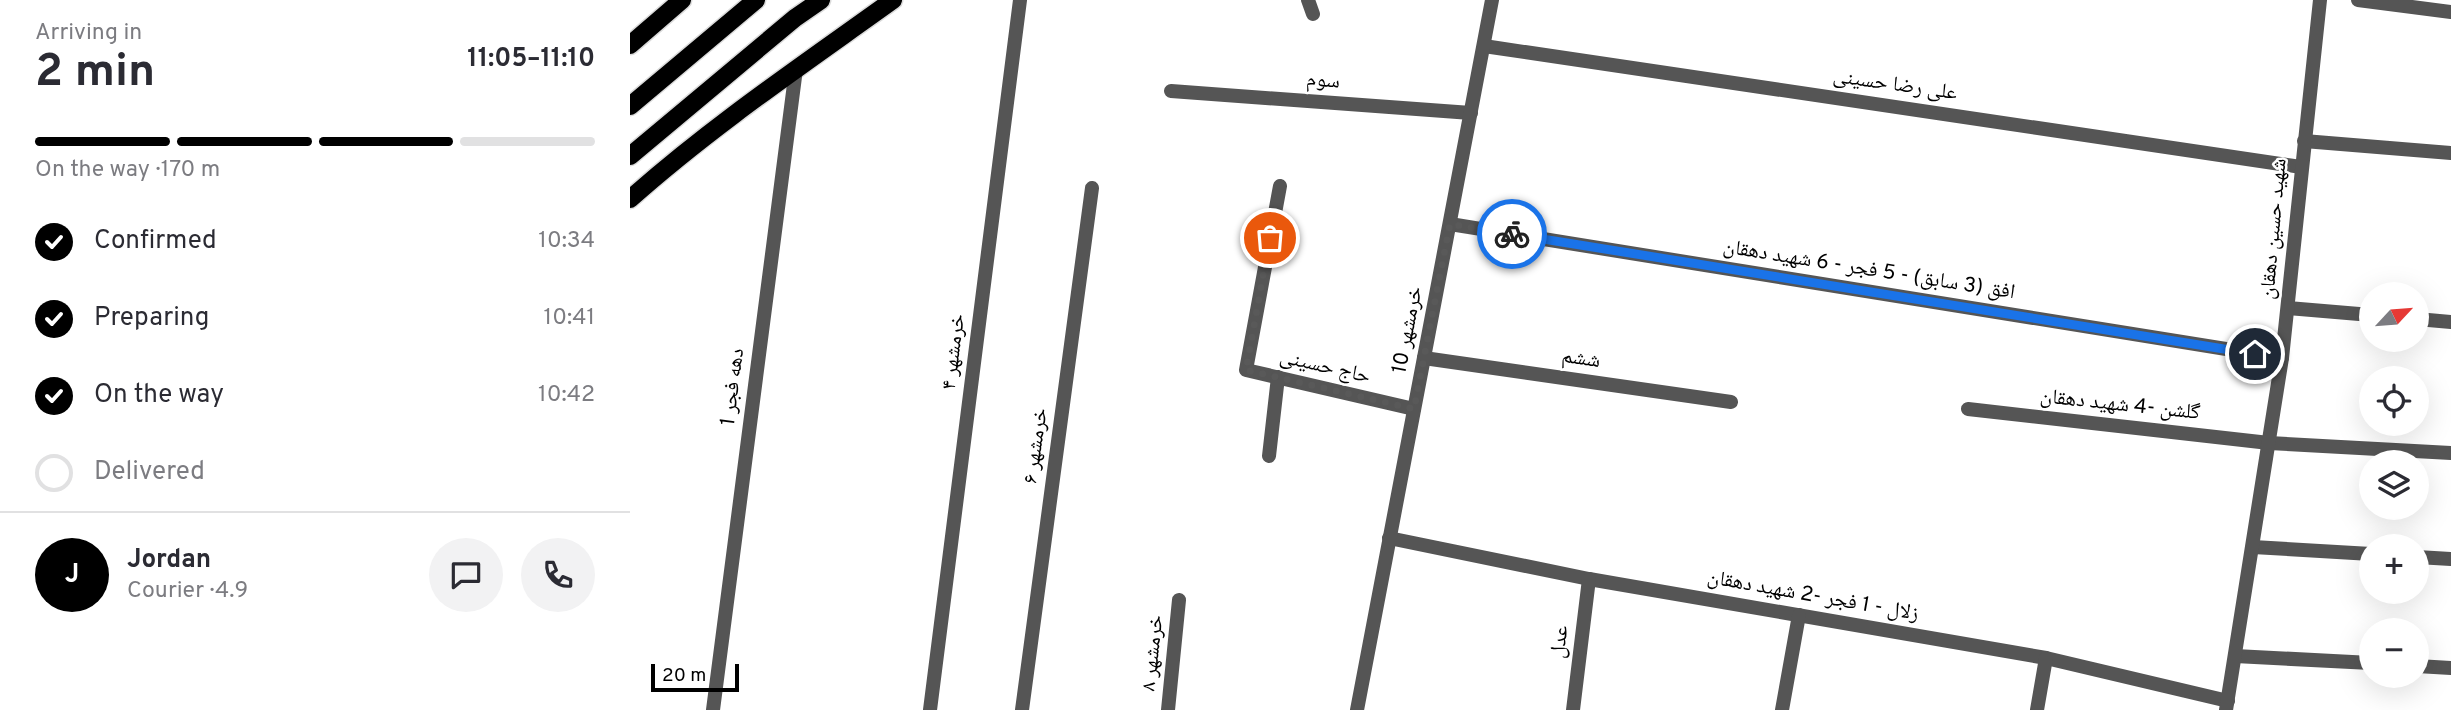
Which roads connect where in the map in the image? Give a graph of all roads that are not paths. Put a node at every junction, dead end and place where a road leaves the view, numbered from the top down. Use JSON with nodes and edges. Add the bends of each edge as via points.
{"nodes":[{"id":1,"x":682,"y":0,"type":"edge"},
{"id":2,"x":755,"y":0,"type":"edge"},
{"id":3,"x":821,"y":0,"type":"edge"},
{"id":4,"x":893,"y":0,"type":"edge"},
{"id":5,"x":1020,"y":0,"type":"edge"},
{"id":6,"x":1492,"y":0,"type":"edge"},
{"id":7,"x":2320,"y":0,"type":"edge"},
{"id":8,"x":2358,"y":0,"type":"edge"},
{"id":9,"x":2451,"y":12,"type":"edge"},
{"id":10,"x":630,"y":45,"type":"edge"},
{"id":11,"x":1484,"y":46,"type":"junction"},
{"id":12,"x":796,"y":69,"type":"junction"},
{"id":13,"x":1171,"y":91,"type":"dead end"},
{"id":14,"x":630,"y":106,"type":"edge"},
{"id":15,"x":1471,"y":113,"type":"junction"},
{"id":16,"x":2304,"y":141,"type":"junction"},
{"id":17,"x":2451,"y":153,"type":"edge"},
{"id":18,"x":630,"y":156,"type":"edge"},
{"id":19,"x":2301,"y":167,"type":"junction"},
{"id":20,"x":1280,"y":186,"type":"dead end"},
{"id":21,"x":1092,"y":188,"type":"dead end"},
{"id":22,"x":630,"y":199,"type":"edge"},
{"id":23,"x":1450,"y":224,"type":"junction"},
{"id":24,"x":2288,"y":308,"type":"junction"},
{"id":25,"x":2359,"y":314,"type":"edge"},
{"id":26,"x":2429,"y":320,"type":"edge"},
{"id":27,"x":2451,"y":322,"type":"edge"},
{"id":28,"x":1424,"y":358,"type":"junction"},
{"id":29,"x":2282,"y":358,"type":"junction"},
{"id":30,"x":1278,"y":377,"type":"junction"},
{"id":31,"x":1731,"y":402,"type":"dead end"},
{"id":32,"x":1414,"y":409,"type":"junction"},
{"id":33,"x":1968,"y":409,"type":"dead end"},
{"id":34,"x":2269,"y":443,"type":"junction"},
{"id":35,"x":2451,"y":453,"type":"edge"},
{"id":36,"x":1269,"y":456,"type":"dead end"},
{"id":37,"x":1390,"y":538,"type":"junction"},
{"id":38,"x":2253,"y":547,"type":"junction"},
{"id":39,"x":2359,"y":553,"type":"edge"},
{"id":40,"x":2429,"y":558,"type":"edge"},
{"id":41,"x":2451,"y":559,"type":"edge"},
{"id":42,"x":1589,"y":579,"type":"junction"},
{"id":43,"x":1179,"y":600,"type":"dead end"},
{"id":44,"x":1799,"y":615,"type":"junction"},
{"id":45,"x":2235,"y":656,"type":"junction"},
{"id":46,"x":2046,"y":658,"type":"junction"},
{"id":47,"x":2359,"y":662,"type":"edge"},
{"id":48,"x":2429,"y":667,"type":"edge"},
{"id":49,"x":2451,"y":668,"type":"edge"},
{"id":50,"x":2227,"y":705,"type":"edge"},
{"id":51,"x":713,"y":710,"type":"edge"},
{"id":52,"x":930,"y":710,"type":"edge"},
{"id":53,"x":1022,"y":710,"type":"edge"},
{"id":54,"x":1168,"y":710,"type":"edge"},
{"id":55,"x":1357,"y":710,"type":"edge"},
{"id":56,"x":1573,"y":710,"type":"edge"},
{"id":57,"x":1782,"y":710,"type":"edge"},
{"id":58,"x":2037,"y":710,"type":"edge"}],
"edges":[{"from":1,"to":10,"type":"main road"},
{"from":2,"to":14,"type":"main road"},
{"from":3,"to":18,"type":"main road"},
{"from":4,"to":12,"type":"main road"},
{"from":5,"to":52,"type":"street","name":"خرمشهر ۴"},
{"from":6,"to":11,"type":"street","name":"خرمشهر 10"},
{"from":7,"to":16,"type":"street","name":"شهید حسین دهقان"},
{"from":8,"to":9,"type":"street"},
{"from":11,"to":15,"type":"street","name":"خرمشهر 10"},
{"from":11,"to":19,"type":"street","name":"علی رضا حسینی"},
{"from":12,"to":22,"type":"main road"},
{"from":12,"to":51,"type":"street","name":"دهه فجر 1"},
{"from":13,"to":15,"type":"street","name":"سوم"},
{"from":15,"to":23,"type":"street","name":"خرمشهر 10"},
{"from":16,"to":17,"type":"street"},
{"from":16,"to":19,"type":"street","name":"شهید حسین دهقان"},
{"from":19,"to":24,"type":"street","name":"شهید حسین دهقان"},
{"from":20,"to":30,"type":"street","name":"حاج حسینی","via":[[1246,370]]},
{"from":21,"to":53,"type":"street","name":"خرمشهر ۶"},
{"from":23,"to":28,"type":"street","name":"خرمشهر 10"},
{"from":23,"to":29,"type":"street","name":"افق (3 سابق) - 5 فجر - 6 شهید دهقان"},
{"from":24,"to":25,"type":"street"},
{"from":24,"to":29,"type":"street","name":"شهید حسین دهقان"},
{"from":26,"to":27,"type":"street"},
{"from":28,"to":31,"type":"street","name":"ششم"},
{"from":28,"to":32,"type":"street","name":"خرمشهر 10"},
{"from":29,"to":34,"type":"street","name":"شهید حسین دهقان"},
{"from":30,"to":32,"type":"street","name":"حاج حسینی"},
{"from":30,"to":36,"type":"street"},
{"from":32,"to":37,"type":"street","name":"خرمشهر 10"},
{"from":33,"to":34,"type":"street","name":"گلشن -4 شهید دهقان"},
{"from":34,"to":35,"type":"street","name":"گلشن -4 شهید دهقان"},
{"from":34,"to":38,"type":"street","name":"شهید حسین دهقان"},
{"from":37,"to":42,"type":"street","name":"زلال - 1 فجر -2 شهید دهقان"},
{"from":37,"to":55,"type":"street","name":"خرمشهر 10"},
{"from":38,"to":39,"type":"street"},
{"from":38,"to":45,"type":"street","name":"شهید حسین دهقان"},
{"from":40,"to":41,"type":"street"},
{"from":42,"to":44,"type":"street","name":"زلال - 1 فجر -2 شهید دهقان"},
{"from":42,"to":56,"type":"street","name":"عدل"},
{"from":43,"to":54,"type":"street","name":"خرمشهر ۸"},
{"from":44,"to":46,"type":"street","name":"زلال - 1 فجر -2 شهید دهقان"},
{"from":44,"to":57,"type":"street"},
{"from":45,"to":47,"type":"street"},
{"from":45,"to":50,"type":"street","name":"شهید حسین دهقان"},
{"from":46,"to":50,"type":"street","name":"زلال - 1 فجر -2 شهید دهقان"},
{"from":46,"to":58,"type":"street"},
{"from":48,"to":49,"type":"street"}]}
